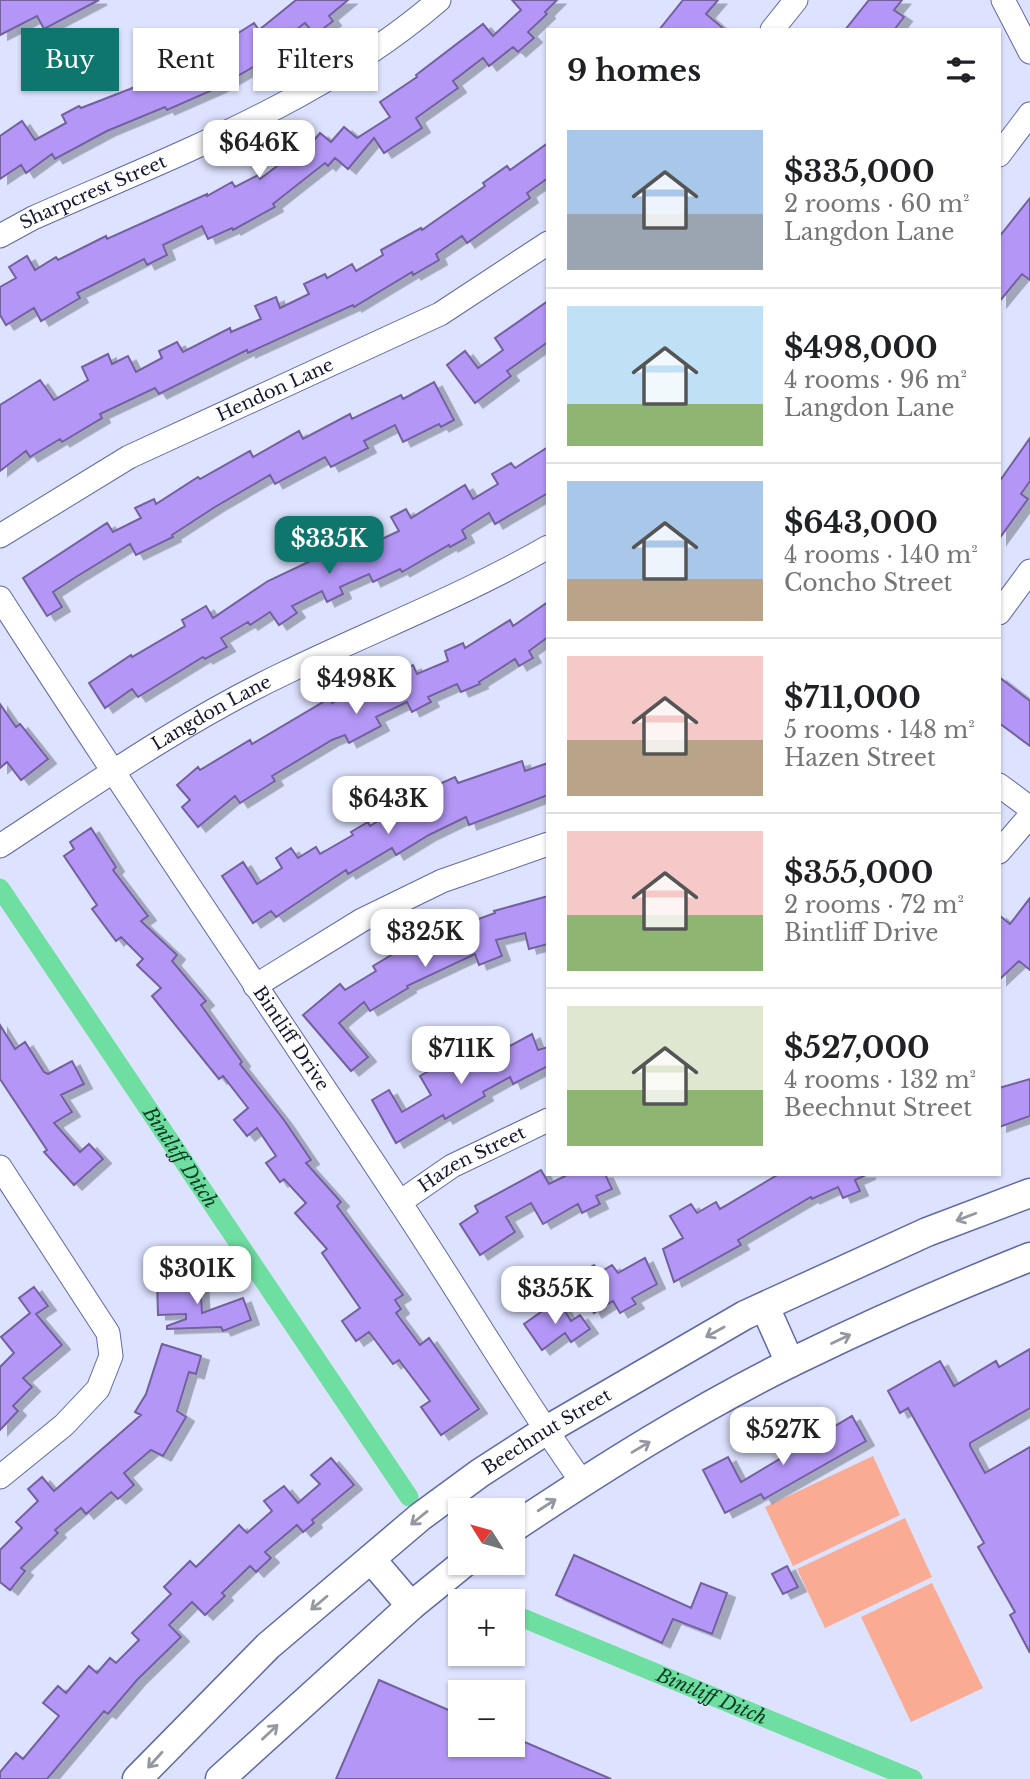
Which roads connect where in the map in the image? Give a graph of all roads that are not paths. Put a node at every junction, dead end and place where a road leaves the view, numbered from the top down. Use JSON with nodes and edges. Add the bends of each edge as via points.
{"nodes":[{"id":1,"x":439,"y":0,"type":"edge"},
{"id":2,"x":796,"y":0,"type":"edge"},
{"id":3,"x":1003,"y":0,"type":"edge"},
{"id":4,"x":774,"y":28,"type":"edge"},
{"id":5,"x":1030,"y":52,"type":"edge"},
{"id":6,"x":1030,"y":114,"type":"edge"},
{"id":7,"x":1001,"y":152,"type":"edge"},
{"id":8,"x":0,"y":236,"type":"edge"},
{"id":9,"x":546,"y":244,"type":"edge"},
{"id":10,"x":0,"y":536,"type":"edge"},
{"id":11,"x":546,"y":548,"type":"edge"},
{"id":12,"x":1030,"y":571,"type":"edge"},
{"id":13,"x":0,"y":598,"type":"edge"},
{"id":14,"x":1001,"y":610,"type":"edge"},
{"id":15,"x":112,"y":773,"type":"junction"},
{"id":16,"x":1001,"y":786,"type":"edge"},
{"id":17,"x":1030,"y":808,"type":"edge"},
{"id":18,"x":1030,"y":816,"type":"edge"},
{"id":19,"x":546,"y":845,"type":"edge"},
{"id":20,"x":0,"y":846,"type":"edge"},
{"id":21,"x":1001,"y":850,"type":"edge"},
{"id":22,"x":255,"y":986,"type":"junction"},
{"id":23,"x":546,"y":1121,"type":"edge"},
{"id":24,"x":0,"y":1167,"type":"edge"},
{"id":25,"x":1029,"y":1196,"type":"edge"},
{"id":26,"x":400,"y":1202,"type":"junction"},
{"id":27,"x":1030,"y":1257,"type":"edge"},
{"id":28,"x":765,"y":1307,"type":"junction"},
{"id":29,"x":790,"y":1363,"type":"junction"},
{"id":30,"x":545,"y":1431,"type":"junction"},
{"id":31,"x":0,"y":1477,"type":"edge"},
{"id":32,"x":582,"y":1482,"type":"junction"},
{"id":33,"x":525,"y":1520,"type":"edge"},
{"id":34,"x":371,"y":1559,"type":"junction"},
{"id":35,"x":449,"y":1575,"type":"edge"},
{"id":36,"x":411,"y":1606,"type":"junction"},
{"id":37,"x":138,"y":1779,"type":"edge"},
{"id":38,"x":220,"y":1779,"type":"edge"}],
"edges":[{"from":1,"to":8,"type":"street","name":"Sharpcrest Street","via":[[412,24],[259,118]]},
{"from":2,"to":4,"type":"street"},
{"from":3,"to":5,"type":"street"},
{"from":6,"to":7,"type":"street"},
{"from":9,"to":10,"type":"street","name":"Hendon Lane","via":[[440,314],[129,457]]},
{"from":11,"to":15,"type":"street","name":"Langdon Lane","via":[[496,577],[284,673],[190,722]]},
{"from":12,"to":14,"type":"street"},
{"from":13,"to":15,"type":"street","name":"Bintliff Drive"},
{"from":15,"to":20,"type":"street","name":"Langdon Lane"},
{"from":15,"to":22,"type":"street","name":"Bintliff Drive"},
{"from":16,"to":17,"type":"street"},
{"from":18,"to":21,"type":"street"},
{"from":19,"to":22,"type":"street","via":[[442,881],[362,920]]},
{"from":22,"to":26,"type":"street","name":"Bintliff Drive"},
{"from":23,"to":26,"type":"street","name":"Hazen Street","via":[[452,1166]]},
{"from":24,"to":31,"type":"street","via":[[108,1333],[111,1356],[98,1389],[64,1425]]},
{"from":25,"to":28,"type":"main road","name":"Beechnut Street","one_way":true,"via":[[927,1232]]},
{"from":26,"to":30,"type":"street","name":"Bintliff Drive"},
{"from":29,"to":27,"type":"main road","one_way":true,"via":[[932,1296]]},
{"from":28,"to":29,"type":"main road"},
{"from":28,"to":30,"type":"main road","name":"Beechnut Street","one_way":true},
{"from":32,"to":29,"type":"main road","one_way":true},
{"from":30,"to":32,"type":"street","name":"Bintliff Drive"},
{"from":30,"to":34,"type":"main road","name":"Beechnut Street","one_way":true,"via":[[420,1517]]},
{"from":33,"to":32,"type":"main road","one_way":true},
{"from":34,"to":36,"type":"main road"},
{"from":34,"to":37,"type":"main road","name":"Beechnut Street","one_way":true,"via":[[268,1646]]},
{"from":35,"to":36,"type":"main road"},
{"from":38,"to":36,"type":"main road","one_way":true}]}
